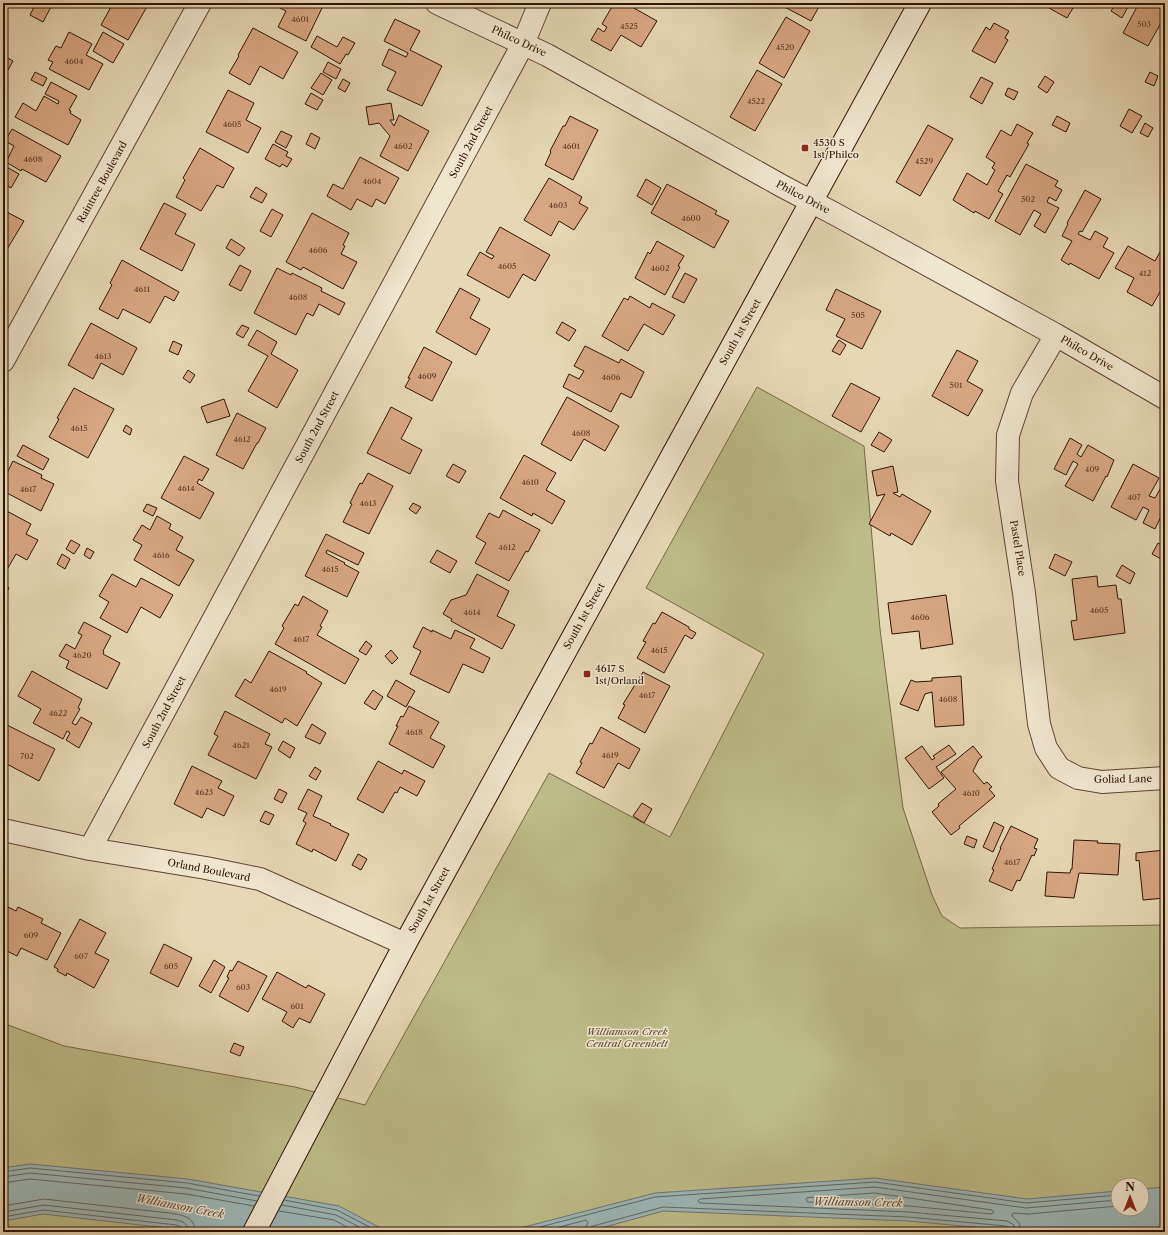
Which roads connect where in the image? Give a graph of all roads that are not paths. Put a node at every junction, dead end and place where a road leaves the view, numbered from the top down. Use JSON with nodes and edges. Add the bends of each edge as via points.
{"nodes":[{"id":1,"x":200,"y":3,"type":"edge"},
{"id":2,"x":437,"y":3,"type":"edge"},
{"id":3,"x":540,"y":3,"type":"edge"},
{"id":4,"x":920,"y":3,"type":"edge"},
{"id":5,"x":523,"y":44,"type":"junction"},
{"id":6,"x":811,"y":201,"type":"junction"},
{"id":7,"x":1056,"y":335,"type":"junction"},
{"id":8,"x":3,"y":361,"type":"edge"},
{"id":9,"x":1165,"y":398,"type":"edge"},
{"id":10,"x":1059,"y":768,"type":"joint"},
{"id":11,"x":1165,"y":778,"type":"edge"},
{"id":12,"x":3,"y":830,"type":"edge"},
{"id":13,"x":90,"y":849,"type":"junction"},
{"id":14,"x":405,"y":944,"type":"junction"},
{"id":15,"x":254,"y":1232,"type":"edge"}],
"edges":[{"from":1,"to":8,"type":"street","name":"Raintree Boulevard"},
{"from":2,"to":5,"type":"street","name":"Philco Drive"},
{"from":3,"to":5,"type":"street","name":"South 2nd Street"},
{"from":4,"to":6,"type":"street","name":"South 1st Street"},
{"from":5,"to":6,"type":"street","name":"Philco Drive"},
{"from":5,"to":13,"type":"street","name":"South 2nd Street"},
{"from":6,"to":7,"type":"street","name":"Philco Drive"},
{"from":6,"to":14,"type":"street","name":"South 1st Street"},
{"from":7,"to":9,"type":"street","name":"Philco Drive"},
{"from":7,"to":10,"type":"street","name":"Pastel Place","via":[[1022,393],[1008,435],[1007,481],[1024,593],[1039,724],[1046,748]]},
{"from":10,"to":11,"type":"street","name":"Goliad Lane","via":[[1078,778],[1102,782]]},
{"from":12,"to":13,"type":"street","name":"Orland Boulevard"},
{"from":13,"to":14,"type":"street","name":"Orland Boulevard","via":[[260,879]]},
{"from":14,"to":15,"type":"street","name":"South 1st Street"}]}
